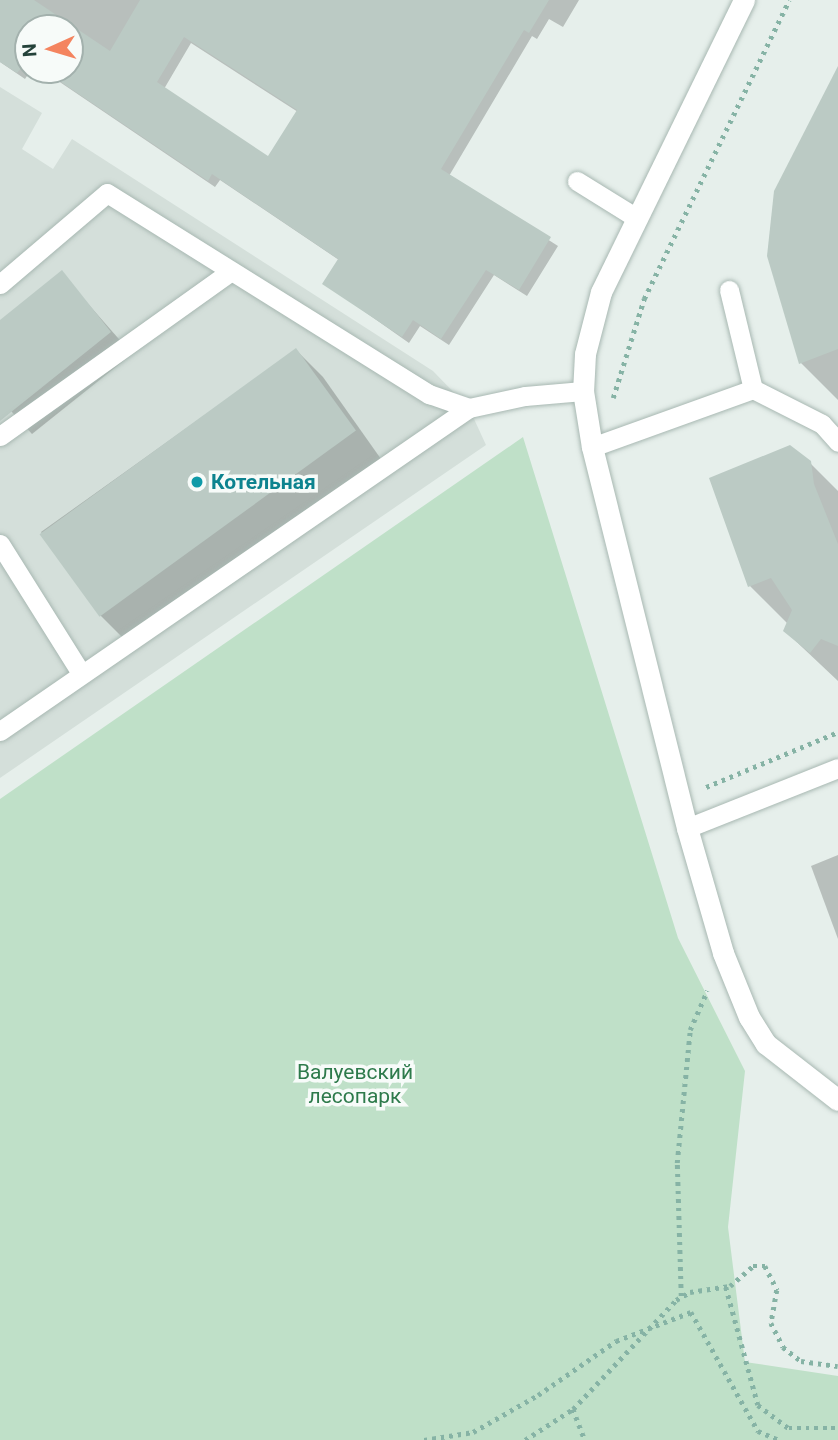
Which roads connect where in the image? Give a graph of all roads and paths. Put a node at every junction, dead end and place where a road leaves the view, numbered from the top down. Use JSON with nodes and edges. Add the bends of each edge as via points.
{"nodes":[{"id":1,"x":744,"y":0,"type":"edge"},
{"id":2,"x":789,"y":0,"type":"edge"},
{"id":3,"x":577,"y":181,"type":"dead end"},
{"id":4,"x":635,"y":217,"type":"junction"},
{"id":5,"x":231,"y":271,"type":"junction"},
{"id":6,"x":0,"y":284,"type":"edge"},
{"id":7,"x":729,"y":290,"type":"dead end"},
{"id":8,"x":753,"y":389,"type":"junction"},
{"id":9,"x":583,"y":391,"type":"junction"},
{"id":10,"x":470,"y":408,"type":"junction"},
{"id":11,"x":588,"y":423,"type":"junction"},
{"id":12,"x":0,"y":436,"type":"edge"},
{"id":13,"x":838,"y":442,"type":"edge"},
{"id":14,"x":592,"y":447,"type":"junction"},
{"id":15,"x":0,"y":544,"type":"edge"},
{"id":16,"x":81,"y":673,"type":"junction"},
{"id":17,"x":0,"y":732,"type":"edge"},
{"id":18,"x":838,"y":732,"type":"edge"},
{"id":19,"x":838,"y":768,"type":"edge"},
{"id":20,"x":708,"y":822,"type":"junction"},
{"id":21,"x":687,"y":828,"type":"junction"},
{"id":22,"x":710,"y":984,"type":"dead end"},
{"id":23,"x":838,"y":1100,"type":"edge"},
{"id":24,"x":726,"y":1287,"type":"junction"},
{"id":25,"x":681,"y":1296,"type":"junction"},
{"id":26,"x":649,"y":1329,"type":"junction"},
{"id":27,"x":838,"y":1366,"type":"edge"},
{"id":28,"x":573,"y":1409,"type":"junction"},
{"id":29,"x":838,"y":1428,"type":"edge"},
{"id":30,"x":424,"y":1440,"type":"edge"},
{"id":31,"x":525,"y":1440,"type":"edge"},
{"id":32,"x":585,"y":1440,"type":"edge"},
{"id":33,"x":779,"y":1440,"type":"edge"}],
"edges":[{"from":1,"to":4,"type":"street"},
{"from":2,"to":11,"type":"path","via":[[644,299],[623,375],[604,417]]},
{"from":3,"to":4,"type":"lane"},
{"from":4,"to":9,"type":"street","via":[[601,292],[585,354]]},
{"from":5,"to":6,"type":"lane","via":[[107,193]]},
{"from":5,"to":10,"type":"lane","via":[[429,394]]},
{"from":5,"to":12,"type":"lane"},
{"from":7,"to":8,"type":"lane"},
{"from":8,"to":13,"type":"lane","via":[[822,424]]},
{"from":8,"to":14,"type":"lane"},
{"from":9,"to":10,"type":"lane","via":[[525,396]]},
{"from":9,"to":11,"type":"street"},
{"from":10,"to":16,"type":"lane"},
{"from":11,"to":14,"type":"street"},
{"from":14,"to":21,"type":"street"},
{"from":15,"to":16,"type":"lane"},
{"from":16,"to":17,"type":"lane"},
{"from":18,"to":20,"type":"path","via":[[699,790]]},
{"from":19,"to":20,"type":"lane"},
{"from":20,"to":21,"type":"lane"},
{"from":21,"to":23,"type":"street","via":[[723,953],[755,1030],[779,1056]]},
{"from":22,"to":25,"type":"path","via":[[690,1030],[686,1064],[677,1163]]},
{"from":24,"to":25,"type":"path"},
{"from":24,"to":27,"type":"path","via":[[747,1268],[765,1266],[778,1295],[771,1323],[783,1347],[801,1361]]},
{"from":24,"to":29,"type":"path","via":[[758,1405],[789,1428]]},
{"from":25,"to":26,"type":"path"},
{"from":26,"to":28,"type":"path"},
{"from":26,"to":30,"type":"path","via":[[616,1341],[538,1395],[473,1432]]},
{"from":26,"to":33,"type":"path","via":[[691,1312],[758,1431]]},
{"from":28,"to":31,"type":"path"},
{"from":28,"to":32,"type":"path"}]}
